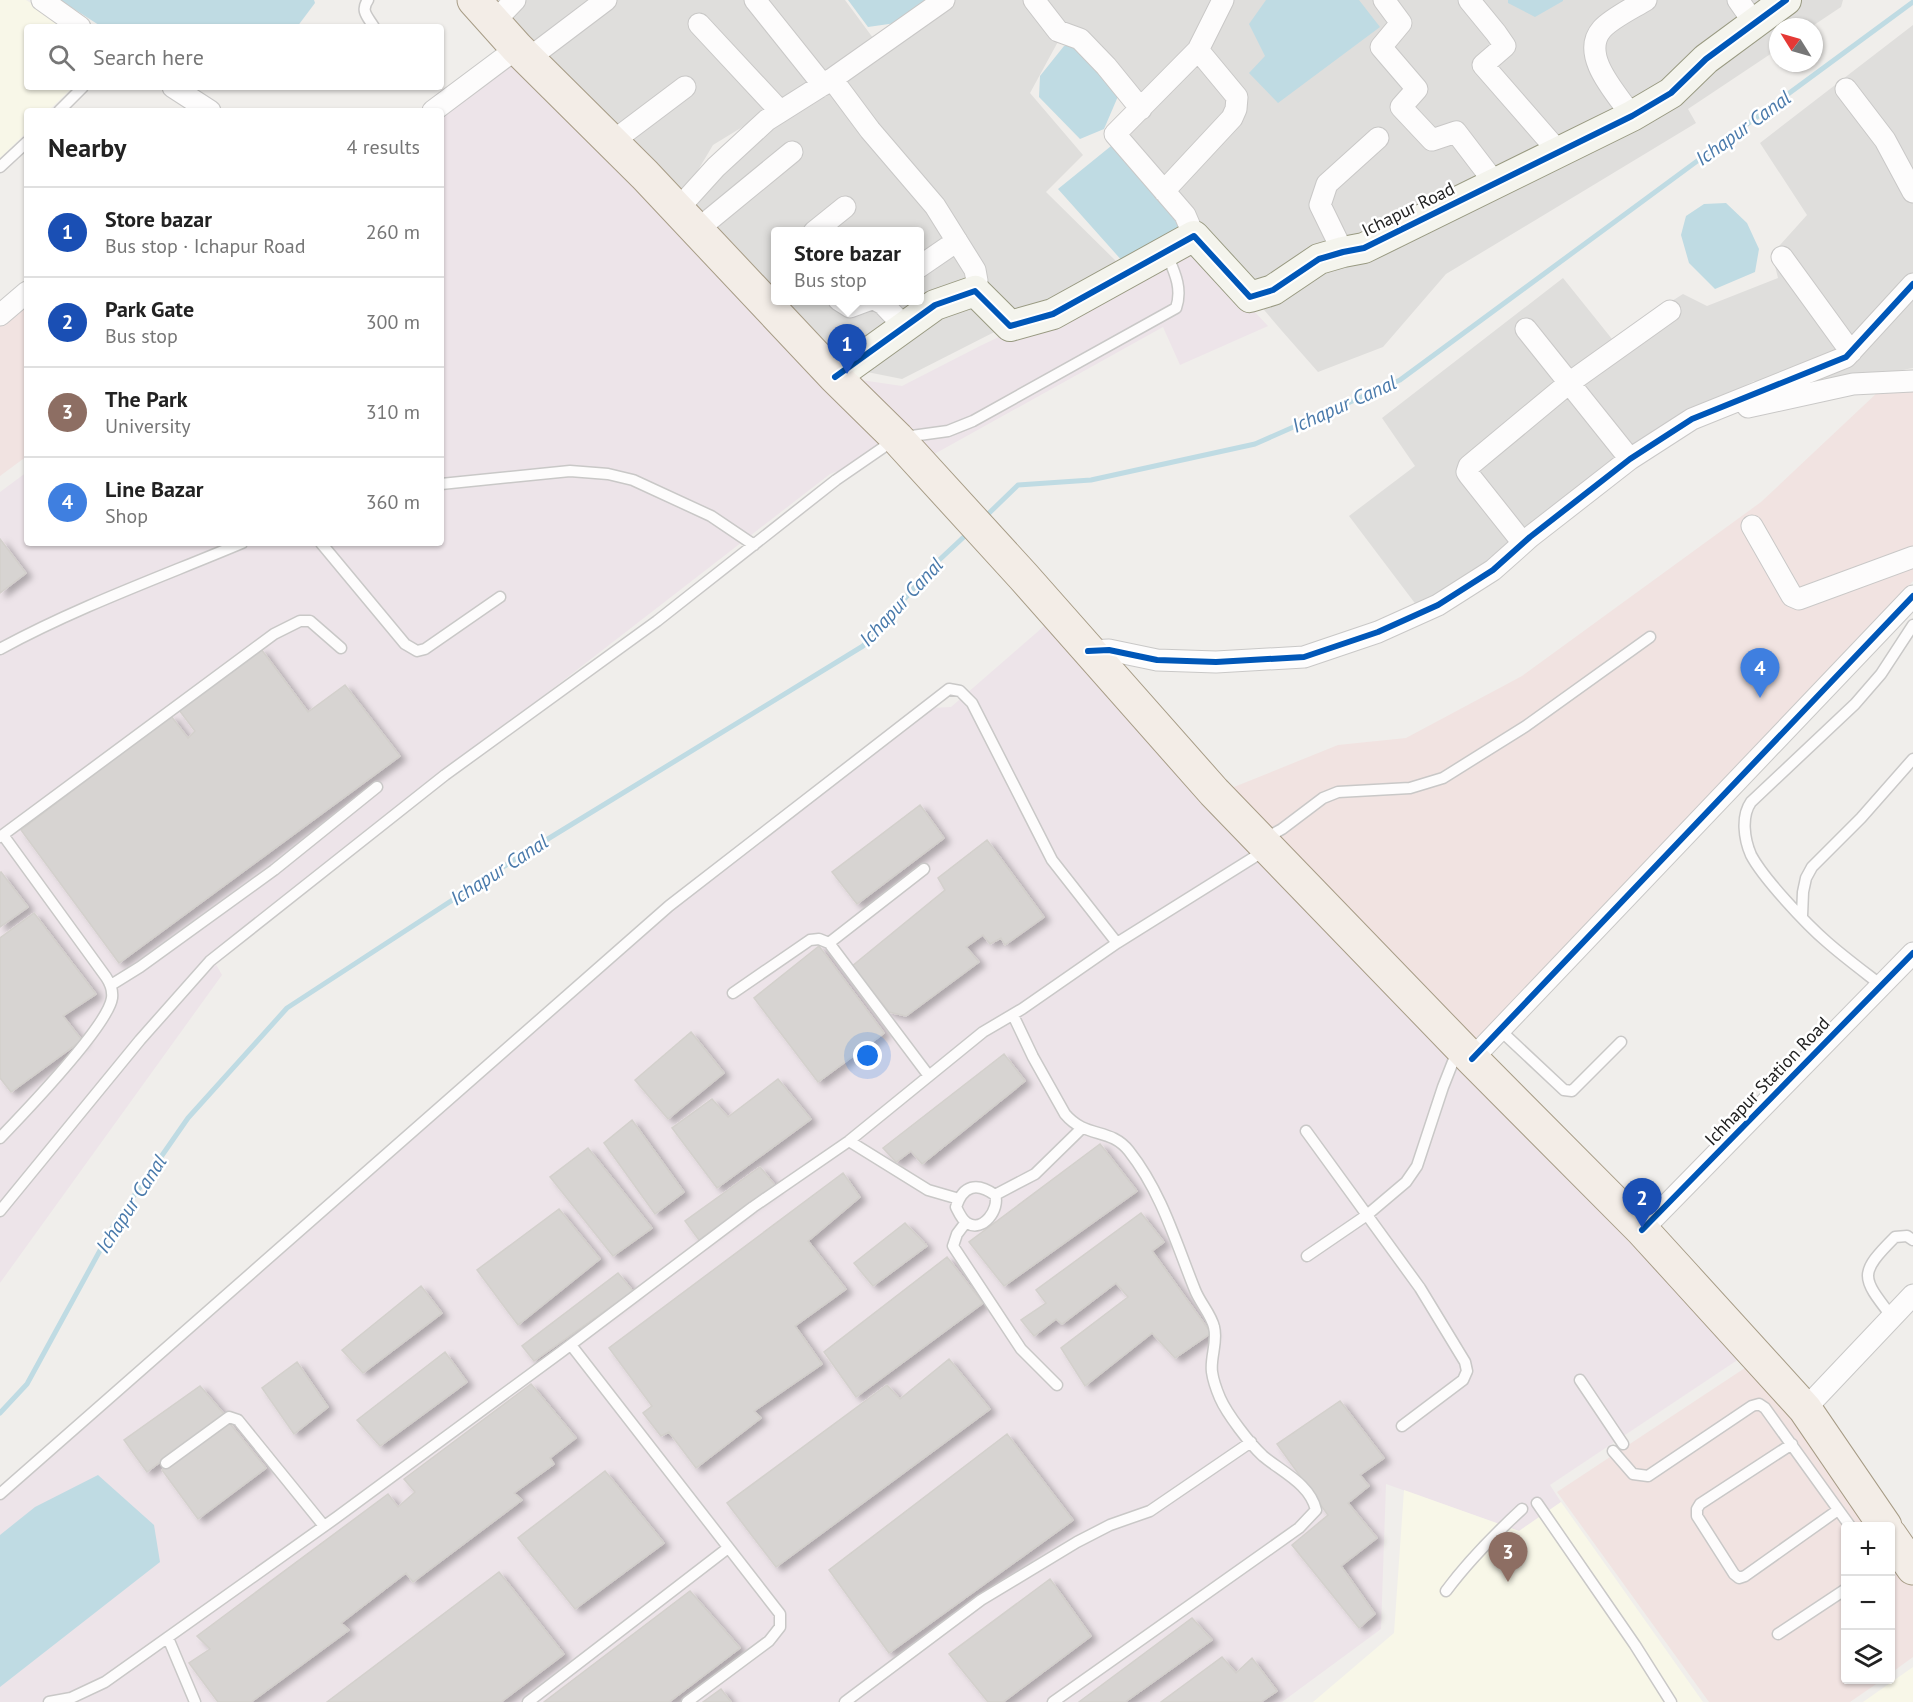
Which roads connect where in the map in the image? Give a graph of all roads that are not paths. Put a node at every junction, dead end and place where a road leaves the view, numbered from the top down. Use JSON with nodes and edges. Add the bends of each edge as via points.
{"nodes":[{"id":1,"x":42,"y":0,"type":"edge"},
{"id":2,"x":368,"y":0,"type":"edge"},
{"id":3,"x":606,"y":0,"type":"edge"},
{"id":4,"x":755,"y":0,"type":"edge"},
{"id":5,"x":944,"y":0,"type":"edge"},
{"id":6,"x":1034,"y":0,"type":"edge"},
{"id":7,"x":1223,"y":0,"type":"edge"},
{"id":8,"x":1384,"y":0,"type":"edge"},
{"id":9,"x":1469,"y":0,"type":"edge"},
{"id":10,"x":1646,"y":0,"type":"edge"},
{"id":11,"x":1786,"y":0,"type":"edge"},
{"id":12,"x":494,"y":7,"type":"edge"},
{"id":13,"x":1746,"y":12,"type":"edge"},
{"id":14,"x":76,"y":24,"type":"edge"},
{"id":15,"x":372,"y":24,"type":"edge"},
{"id":16,"x":699,"y":24,"type":"dead end"},
{"id":17,"x":1198,"y":50,"type":"junction"},
{"id":18,"x":522,"y":53,"type":"junction"},
{"id":19,"x":828,"y":82,"type":"junction"},
{"id":20,"x":685,"y":87,"type":"dead end"},
{"id":21,"x":1846,"y":88,"type":"dead end"},
{"id":22,"x":80,"y":90,"type":"edge"},
{"id":23,"x":178,"y":90,"type":"edge"},
{"id":24,"x":62,"y":108,"type":"edge"},
{"id":25,"x":205,"y":108,"type":"edge"},
{"id":26,"x":438,"y":108,"type":"edge"},
{"id":27,"x":1141,"y":109,"type":"junction"},
{"id":28,"x":780,"y":111,"type":"junction"},
{"id":29,"x":1632,"y":116,"type":"junction"},
{"id":30,"x":1378,"y":138,"type":"dead end"},
{"id":31,"x":612,"y":142,"type":"junction"},
{"id":32,"x":24,"y":145,"type":"edge"},
{"id":33,"x":792,"y":152,"type":"dead end"},
{"id":34,"x":1558,"y":152,"type":"junction"},
{"id":35,"x":0,"y":167,"type":"edge"},
{"id":36,"x":1495,"y":183,"type":"junction"},
{"id":37,"x":1164,"y":191,"type":"junction"},
{"id":38,"x":1913,"y":192,"type":"edge"},
{"id":39,"x":846,"y":207,"type":"dead end"},
{"id":40,"x":687,"y":220,"type":"junction"},
{"id":41,"x":819,"y":227,"type":"edge"},
{"id":42,"x":1194,"y":236,"type":"junction"},
{"id":43,"x":957,"y":241,"type":"junction"},
{"id":44,"x":1166,"y":251,"type":"junction"},
{"id":45,"x":1343,"y":252,"type":"junction"},
{"id":46,"x":1782,"y":257,"type":"dead end"},
{"id":47,"x":924,"y":264,"type":"edge"},
{"id":48,"x":1913,"y":285,"type":"edge"},
{"id":49,"x":975,"y":291,"type":"junction"},
{"id":50,"x":24,"y":295,"type":"edge"},
{"id":51,"x":885,"y":305,"type":"edge"},
{"id":52,"x":1670,"y":311,"type":"dead end"},
{"id":53,"x":0,"y":315,"type":"edge"},
{"id":54,"x":905,"y":327,"type":"junction"},
{"id":55,"x":1527,"y":328,"type":"dead end"},
{"id":56,"x":1851,"y":352,"type":"junction"},
{"id":57,"x":835,"y":377,"type":"junction"},
{"id":58,"x":1913,"y":381,"type":"edge"},
{"id":59,"x":1569,"y":383,"type":"junction"},
{"id":60,"x":1692,"y":419,"type":"junction"},
{"id":61,"x":897,"y":438,"type":"junction"},
{"id":62,"x":1630,"y":459,"type":"junction"},
{"id":63,"x":444,"y":484,"type":"edge"},
{"id":64,"x":1752,"y":526,"type":"dead end"},
{"id":65,"x":1524,"y":543,"type":"junction"},
{"id":66,"x":754,"y":545,"type":"junction"},
{"id":67,"x":235,"y":546,"type":"edge"},
{"id":68,"x":323,"y":546,"type":"edge"},
{"id":69,"x":1913,"y":557,"type":"edge"},
{"id":70,"x":1913,"y":596,"type":"edge"},
{"id":71,"x":500,"y":597,"type":"dead end"},
{"id":72,"x":1913,"y":626,"type":"edge"},
{"id":73,"x":1650,"y":638,"type":"dead end"},
{"id":74,"x":341,"y":648,"type":"dead end"},
{"id":75,"x":0,"y":649,"type":"edge"},
{"id":76,"x":1088,"y":651,"type":"junction"},
{"id":77,"x":1913,"y":759,"type":"edge"},
{"id":78,"x":377,"y":787,"type":"dead end"},
{"id":79,"x":2,"y":836,"type":"edge"},
{"id":80,"x":1264,"y":844,"type":"junction"},
{"id":81,"x":924,"y":869,"type":"dead end"},
{"id":82,"x":1802,"y":916,"type":"junction"},
{"id":83,"x":829,"y":943,"type":"junction"},
{"id":84,"x":1117,"y":943,"type":"junction"},
{"id":85,"x":1913,"y":953,"type":"edge"},
{"id":86,"x":111,"y":985,"type":"junction"},
{"id":87,"x":1881,"y":985,"type":"junction"},
{"id":88,"x":733,"y":993,"type":"dead end"},
{"id":89,"x":1013,"y":1015,"type":"junction"},
{"id":90,"x":1500,"y":1030,"type":"junction"},
{"id":91,"x":1620,"y":1042,"type":"dead end"},
{"id":92,"x":1466,"y":1053,"type":"junction"},
{"id":93,"x":929,"y":1076,"type":"junction"},
{"id":94,"x":1080,"y":1129,"type":"junction"},
{"id":95,"x":1306,"y":1131,"type":"dead end"},
{"id":96,"x":0,"y":1138,"type":"edge"},
{"id":97,"x":849,"y":1141,"type":"junction"},
{"id":98,"x":995,"y":1195,"type":"junction"},
{"id":99,"x":959,"y":1199,"type":"junction"},
{"id":100,"x":0,"y":1211,"type":"edge"},
{"id":101,"x":1367,"y":1215,"type":"junction"},
{"id":102,"x":966,"y":1222,"type":"junction"},
{"id":103,"x":1642,"y":1230,"type":"junction"},
{"id":104,"x":1913,"y":1240,"type":"edge"},
{"id":105,"x":1307,"y":1256,"type":"dead end"},
{"id":106,"x":1913,"y":1294,"type":"edge"},
{"id":107,"x":1892,"y":1317,"type":"junction"},
{"id":108,"x":571,"y":1345,"type":"junction"},
{"id":109,"x":1580,"y":1380,"type":"dead end"},
{"id":110,"x":1057,"y":1385,"type":"dead end"},
{"id":111,"x":1805,"y":1409,"type":"junction"},
{"id":112,"x":1402,"y":1426,"type":"dead end"},
{"id":113,"x":1251,"y":1442,"type":"junction"},
{"id":114,"x":1623,"y":1444,"type":"dead end"},
{"id":115,"x":1792,"y":1444,"type":"junction"},
{"id":116,"x":1613,"y":1451,"type":"dead end"},
{"id":117,"x":166,"y":1463,"type":"dead end"},
{"id":118,"x":0,"y":1494,"type":"edge"},
{"id":119,"x":1537,"y":1503,"type":"dead end"},
{"id":120,"x":1522,"y":1509,"type":"dead end"},
{"id":121,"x":1838,"y":1510,"type":"junction"},
{"id":122,"x":1846,"y":1522,"type":"edge"},
{"id":123,"x":1882,"y":1522,"type":"edge"},
{"id":124,"x":324,"y":1526,"type":"junction"},
{"id":125,"x":1895,"y":1542,"type":"edge"},
{"id":126,"x":728,"y":1548,"type":"junction"},
{"id":127,"x":1913,"y":1568,"type":"edge"},
{"id":128,"x":1446,"y":1591,"type":"dead end"},
{"id":129,"x":1841,"y":1592,"type":"edge"},
{"id":130,"x":1778,"y":1634,"type":"dead end"},
{"id":131,"x":168,"y":1638,"type":"junction"},
{"id":132,"x":49,"y":1702,"type":"edge"},
{"id":133,"x":195,"y":1702,"type":"edge"},
{"id":134,"x":528,"y":1702,"type":"edge"},
{"id":135,"x":687,"y":1702,"type":"edge"},
{"id":136,"x":845,"y":1702,"type":"edge"},
{"id":137,"x":1053,"y":1702,"type":"edge"},
{"id":138,"x":1671,"y":1702,"type":"edge"}],
"edges":[{"from":1,"to":14,"type":"street"},
{"from":2,"to":15,"type":"lane","via":[[364,12]]},
{"from":3,"to":18,"type":"street"},
{"from":4,"to":19,"type":"street"},
{"from":5,"to":19,"type":"street"},
{"from":6,"to":27,"type":"street","via":[[1058,31],[1080,39]]},
{"from":7,"to":17,"type":"street"},
{"from":8,"to":36,"type":"street","via":[[1401,23],[1381,47],[1417,89],[1401,107],[1432,140],[1456,132]]},
{"from":9,"to":34,"type":"street","via":[[1505,46],[1483,65]]},
{"from":10,"to":29,"type":"street","via":[[1603,28],[1594,49],[1598,67]]},
{"from":11,"to":13,"type":"street","name":"Ichapur Road"},
{"from":12,"to":18,"type":"main road"},
{"from":13,"to":29,"type":"street","name":"Ichapur Road","via":[[1671,93]]},
{"from":16,"to":28,"type":"street"},
{"from":17,"to":27,"type":"street"},
{"from":17,"to":37,"type":"street","via":[[1237,97],[1236,109]]},
{"from":18,"to":26,"type":"street"},
{"from":18,"to":31,"type":"main road"},
{"from":19,"to":28,"type":"street"},
{"from":19,"to":43,"type":"street","via":[[935,206]]},
{"from":20,"to":31,"type":"street"},
{"from":21,"to":38,"type":"street","via":[[1886,140]]},
{"from":22,"to":24,"type":"lane"},
{"from":23,"to":25,"type":"street"},
{"from":27,"to":37,"type":"street","via":[[1114,134]]},
{"from":28,"to":40,"type":"street","via":[[716,166]]},
{"from":29,"to":34,"type":"street","name":"Ichapur Road"},
{"from":30,"to":45,"type":"street","via":[[1327,184],[1320,205]]},
{"from":31,"to":40,"type":"main road"},
{"from":32,"to":35,"type":"lane"},
{"from":33,"to":40,"type":"street"},
{"from":34,"to":36,"type":"street","name":"Ichapur Road"},
{"from":36,"to":45,"type":"street","name":"Ichapur Road","via":[[1364,248]]},
{"from":37,"to":42,"type":"street","via":[[1185,215]]},
{"from":39,"to":41,"type":"street"},
{"from":40,"to":57,"type":"main road"},
{"from":42,"to":44,"type":"street"},
{"from":42,"to":45,"type":"street","name":"Ichapur Road","via":[[1250,297],[1273,290],[1319,259]]},
{"from":43,"to":47,"type":"street"},
{"from":43,"to":49,"type":"street","via":[[975,270]]},
{"from":44,"to":49,"type":"street","via":[[1053,314],[1010,326]]},
{"from":44,"to":61,"type":"lane","via":[[1179,283],[1176,308],[973,421],[948,431]]},
{"from":46,"to":56,"type":"street"},
{"from":48,"to":56,"type":"street"},
{"from":49,"to":54,"type":"street","via":[[935,305]]},
{"from":50,"to":53,"type":"street"},
{"from":51,"to":54,"type":"street"},
{"from":52,"to":59,"type":"street"},
{"from":54,"to":57,"type":"street"},
{"from":55,"to":59,"type":"street"},
{"from":56,"to":60,"type":"street"},
{"from":57,"to":61,"type":"main road"},
{"from":58,"to":60,"type":"street","via":[[1853,384]]},
{"from":59,"to":62,"type":"street"},
{"from":59,"to":65,"type":"street","via":[[1469,466],[1467,472]]},
{"from":60,"to":62,"type":"street"},
{"from":61,"to":66,"type":"lane"},
{"from":61,"to":76,"type":"main road"},
{"from":62,"to":65,"type":"street"},
{"from":63,"to":66,"type":"lane","via":[[570,471],[608,474],[633,480],[711,516]]},
{"from":64,"to":69,"type":"street","via":[[1792,596],[1799,599]]},
{"from":65,"to":76,"type":"street","via":[[1493,570],[1438,605],[1378,632],[1304,657],[1216,662],[1157,660],[1109,650]]},
{"from":66,"to":100,"type":"lane","via":[[446,776],[210,961]]},
{"from":67,"to":75,"type":"lane"},
{"from":68,"to":71,"type":"lane","via":[[405,644],[417,651]]},
{"from":70,"to":90,"type":"street"},
{"from":72,"to":82,"type":"lane","via":[[1855,704],[1746,809],[1747,842],[1752,855]]},
{"from":73,"to":80,"type":"lane","via":[[1526,726],[1443,778],[1410,788],[1338,792],[1323,798]]},
{"from":74,"to":79,"type":"lane","via":[[310,621],[300,621],[274,634]]},
{"from":76,"to":80,"type":"main road"},
{"from":77,"to":82,"type":"lane","via":[[1812,867],[1803,892]]},
{"from":78,"to":86,"type":"lane","via":[[274,870]]},
{"from":79,"to":86,"type":"lane"},
{"from":80,"to":84,"type":"lane"},
{"from":80,"to":92,"type":"main road"},
{"from":81,"to":83,"type":"lane"},
{"from":82,"to":87,"type":"lane","via":[[1827,942]]},
{"from":83,"to":88,"type":"lane","via":[[810,940]]},
{"from":83,"to":93,"type":"lane"},
{"from":84,"to":89,"type":"lane"},
{"from":84,"to":118,"type":"lane","via":[[1052,860],[972,703],[960,691],[949,689],[669,906]]},
{"from":85,"to":87,"type":"street","name":"Ichhapur Station Road"},
{"from":86,"to":96,"type":"lane","via":[[112,999],[97,1029]]},
{"from":87,"to":103,"type":"street","name":"Ichhapur Station Road"},
{"from":89,"to":93,"type":"lane","via":[[983,1032]]},
{"from":89,"to":94,"type":"lane","via":[[1065,1114]]},
{"from":90,"to":91,"type":"lane","via":[[1564,1090],[1572,1092]]},
{"from":90,"to":92,"type":"street"},
{"from":92,"to":101,"type":"lane","via":[[1443,1087],[1417,1166],[1406,1182]]},
{"from":92,"to":103,"type":"main road"},
{"from":93,"to":97,"type":"lane"},
{"from":94,"to":98,"type":"lane","via":[[1035,1174]]},
{"from":94,"to":113,"type":"lane","via":[[1117,1139],[1147,1179],[1171,1223],[1196,1293],[1213,1323],[1216,1335],[1212,1371],[1220,1398]]},
{"from":95,"to":101,"type":"lane"},
{"from":97,"to":99,"type":"lane","via":[[928,1190]]},
{"from":97,"to":108,"type":"lane","via":[[753,1207]]},
{"from":98,"to":99,"type":"lane","via":[[986,1188],[975,1187]]},
{"from":98,"to":102,"type":"lane","via":[[994,1213],[988,1219],[971,1225]]},
{"from":99,"to":102,"type":"lane","via":[[956,1207]]},
{"from":101,"to":105,"type":"lane"},
{"from":101,"to":112,"type":"lane","via":[[1420,1288],[1467,1371],[1463,1380]]},
{"from":102,"to":110,"type":"lane","via":[[953,1246],[1021,1349]]},
{"from":103,"to":111,"type":"main road"},
{"from":104,"to":107,"type":"lane","via":[[1895,1237],[1869,1267],[1870,1289]]},
{"from":106,"to":107,"type":"street"},
{"from":107,"to":111,"type":"street"},
{"from":108,"to":124,"type":"lane"},
{"from":108,"to":126,"type":"lane"},
{"from":109,"to":114,"type":"lane"},
{"from":111,"to":123,"type":"main road"},
{"from":113,"to":136,"type":"lane","via":[[1150,1510],[1077,1542],[981,1600]]},
{"from":113,"to":137,"type":"lane","via":[[1296,1480],[1315,1504],[1314,1515]]},
{"from":115,"to":116,"type":"lane","via":[[1759,1404],[1648,1476],[1633,1474]]},
{"from":115,"to":121,"type":"lane"},
{"from":115,"to":121,"type":"lane","via":[[1697,1509],[1697,1516],[1734,1574],[1739,1578],[1745,1576]]},
{"from":117,"to":124,"type":"lane","via":[[233,1418]]},
{"from":119,"to":138,"type":"lane"},
{"from":120,"to":128,"type":"lane","via":[[1467,1562]]},
{"from":121,"to":122,"type":"lane"},
{"from":124,"to":131,"type":"lane"},
{"from":125,"to":127,"type":"main road"},
{"from":126,"to":134,"type":"lane"},
{"from":126,"to":135,"type":"lane","via":[[780,1614],[780,1628],[769,1641]]},
{"from":129,"to":130,"type":"lane"},
{"from":131,"to":132,"type":"lane","via":[[87,1692]]},
{"from":131,"to":133,"type":"lane"}]}
